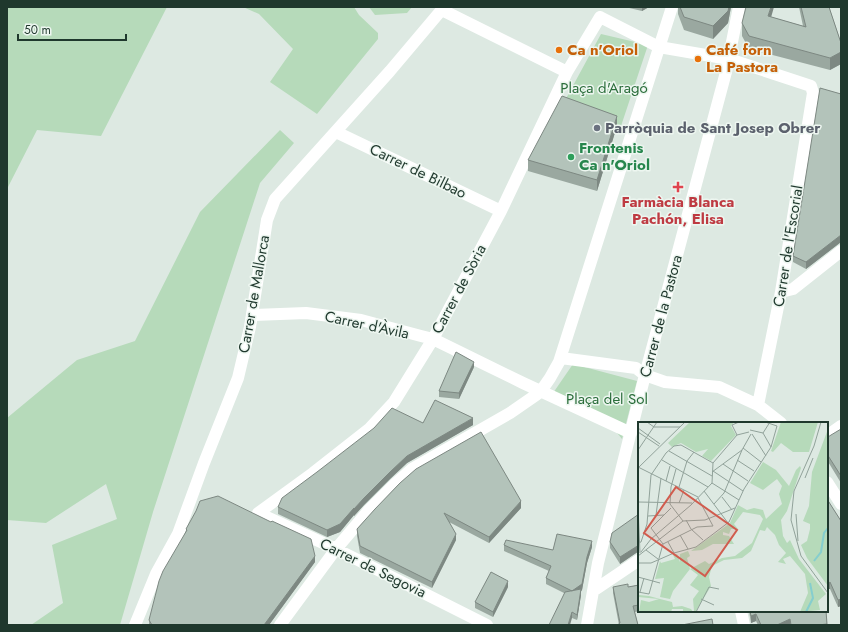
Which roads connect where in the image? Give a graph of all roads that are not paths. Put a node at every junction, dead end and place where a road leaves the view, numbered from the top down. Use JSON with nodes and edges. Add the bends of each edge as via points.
{"nodes":[{"id":1,"x":672,"y":7,"type":"edge"},
{"id":2,"x":739,"y":7,"type":"edge"},
{"id":3,"x":443,"y":8,"type":"edge"},
{"id":4,"x":599,"y":12,"type":"edge"},
{"id":5,"x":659,"y":47,"type":"junction"},
{"id":6,"x":729,"y":59,"type":"junction"},
{"id":7,"x":567,"y":72,"type":"junction"},
{"id":8,"x":336,"y":132,"type":"junction"},
{"id":9,"x":501,"y":211,"type":"junction"},
{"id":10,"x":841,"y":251,"type":"edge"},
{"id":11,"x":781,"y":292,"type":"junction"},
{"id":12,"x":252,"y":315,"type":"junction"},
{"id":13,"x":433,"y":338,"type":"junction"},
{"id":14,"x":560,"y":358,"type":"junction"},
{"id":15,"x":645,"y":375,"type":"junction"},
{"id":16,"x":541,"y":391,"type":"junction"},
{"id":17,"x":758,"y":405,"type":"junction"},
{"id":18,"x":780,"y":422,"type":"edge"},
{"id":19,"x":841,"y":426,"type":"edge"},
{"id":20,"x":631,"y":433,"type":"junction"},
{"id":21,"x":828,"y":435,"type":"edge"},
{"id":22,"x":828,"y":484,"type":"edge"},
{"id":23,"x":841,"y":504,"type":"edge"},
{"id":24,"x":258,"y":513,"type":"joint"},
{"id":25,"x":336,"y":550,"type":"junction"},
{"id":26,"x":638,"y":561,"type":"edge"},
{"id":27,"x":593,"y":591,"type":"junction"},
{"id":28,"x":741,"y":612,"type":"edge"},
{"id":29,"x":135,"y":625,"type":"edge"},
{"id":30,"x":280,"y":625,"type":"edge"},
{"id":31,"x":487,"y":625,"type":"edge"},
{"id":32,"x":587,"y":625,"type":"edge"},
{"id":33,"x":744,"y":625,"type":"edge"}],
"edges":[{"from":1,"to":5,"type":"street"},
{"from":2,"to":6,"type":"street","name":"Carrer de la Pastora"},
{"from":3,"to":7,"type":"street"},
{"from":3,"to":8,"type":"street","name":"Carrer de Mallorca"},
{"from":4,"to":5,"type":"street"},
{"from":4,"to":7,"type":"street","name":"Carrer de Sòria"},
{"from":5,"to":6,"type":"street"},
{"from":5,"to":14,"type":"street"},
{"from":6,"to":11,"type":"street","name":"Carrer de l'Escorial","via":[[811,86],[813,93]]},
{"from":6,"to":15,"type":"street","name":"Carrer de la Pastora"},
{"from":7,"to":9,"type":"street","name":"Carrer de Sòria"},
{"from":8,"to":9,"type":"street","name":"Carrer de Bilbao"},
{"from":8,"to":12,"type":"street","name":"Carrer de Mallorca","via":[[275,199],[267,220]]},
{"from":9,"to":13,"type":"street","name":"Carrer de Sòria"},
{"from":10,"to":11,"type":"street","via":[[793,289]]},
{"from":11,"to":17,"type":"street","name":"Carrer de l'Escorial"},
{"from":12,"to":13,"type":"street","name":"Carrer d'Àvila","via":[[306,313],[360,320]]},
{"from":12,"to":29,"type":"street","name":"Carrer de Mallorca","via":[[238,378],[178,534],[156,574]]},
{"from":13,"to":16,"type":"street","name":"Carrer d'Àvila"},
{"from":13,"to":24,"type":"street","name":"Carrer de Sòria","via":[[394,402],[369,429]]},
{"from":14,"to":15,"type":"street","via":[[636,368]]},
{"from":14,"to":16,"type":"street"},
{"from":15,"to":17,"type":"street","via":[[665,382],[719,387]]},
{"from":15,"to":20,"type":"street","name":"Carrer de la Pastora"},
{"from":16,"to":20,"type":"street"},
{"from":16,"to":25,"type":"street","via":[[510,413],[412,469],[369,510]]},
{"from":17,"to":18,"type":"street"},
{"from":19,"to":21,"type":"street"},
{"from":20,"to":27,"type":"street","name":"Carrer de la Pastora"},
{"from":22,"to":23,"type":"street"},
{"from":24,"to":25,"type":"street","name":"Carrer de Segovia"},
{"from":25,"to":30,"type":"street"},
{"from":25,"to":31,"type":"street","name":"Carrer de Segovia"},
{"from":26,"to":27,"type":"street"},
{"from":27,"to":32,"type":"street","name":"Carrer de la Pastora"},
{"from":28,"to":33,"type":"street"}]}
